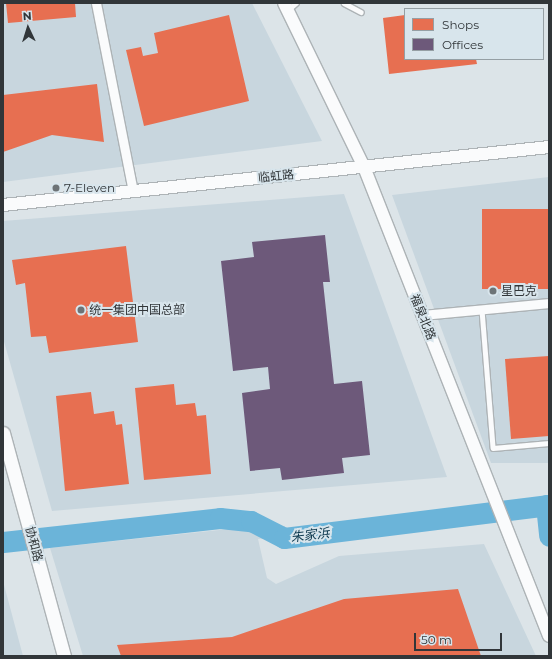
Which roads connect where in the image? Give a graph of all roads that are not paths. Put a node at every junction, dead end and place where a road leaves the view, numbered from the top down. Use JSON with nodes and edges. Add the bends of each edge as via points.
{"nodes":[{"id":1,"x":96,"y":3,"type":"edge"},
{"id":2,"x":344,"y":3,"type":"edge"},
{"id":3,"x":289,"y":6,"type":"edge"},
{"id":4,"x":361,"y":12,"type":"dead end"},
{"id":5,"x":549,"y":146,"type":"edge"},
{"id":6,"x":364,"y":167,"type":"junction"},
{"id":7,"x":133,"y":191,"type":"junction"},
{"id":8,"x":3,"y":205,"type":"edge"},
{"id":9,"x":549,"y":304,"type":"edge"},
{"id":10,"x":482,"y":310,"type":"junction"},
{"id":11,"x":422,"y":315,"type":"junction"},
{"id":12,"x":3,"y":433,"type":"edge"},
{"id":13,"x":549,"y":443,"type":"edge"},
{"id":14,"x":549,"y":636,"type":"edge"},
{"id":15,"x":64,"y":656,"type":"edge"}],
"edges":[{"from":1,"to":7,"type":"street"},
{"from":2,"to":4,"type":"lane"},
{"from":3,"to":6,"type":"street","name":"福泉北路"},
{"from":5,"to":6,"type":"street","name":"临虹路"},
{"from":6,"to":7,"type":"street","name":"临虹路"},
{"from":6,"to":11,"type":"street","name":"福泉北路"},
{"from":7,"to":8,"type":"street","name":"临虹路"},
{"from":9,"to":10,"type":"street"},
{"from":10,"to":11,"type":"street"},
{"from":10,"to":13,"type":"lane","via":[[493,448]]},
{"from":11,"to":14,"type":"street","name":"福泉北路"},
{"from":12,"to":15,"type":"main road","name":"协和路"}]}
